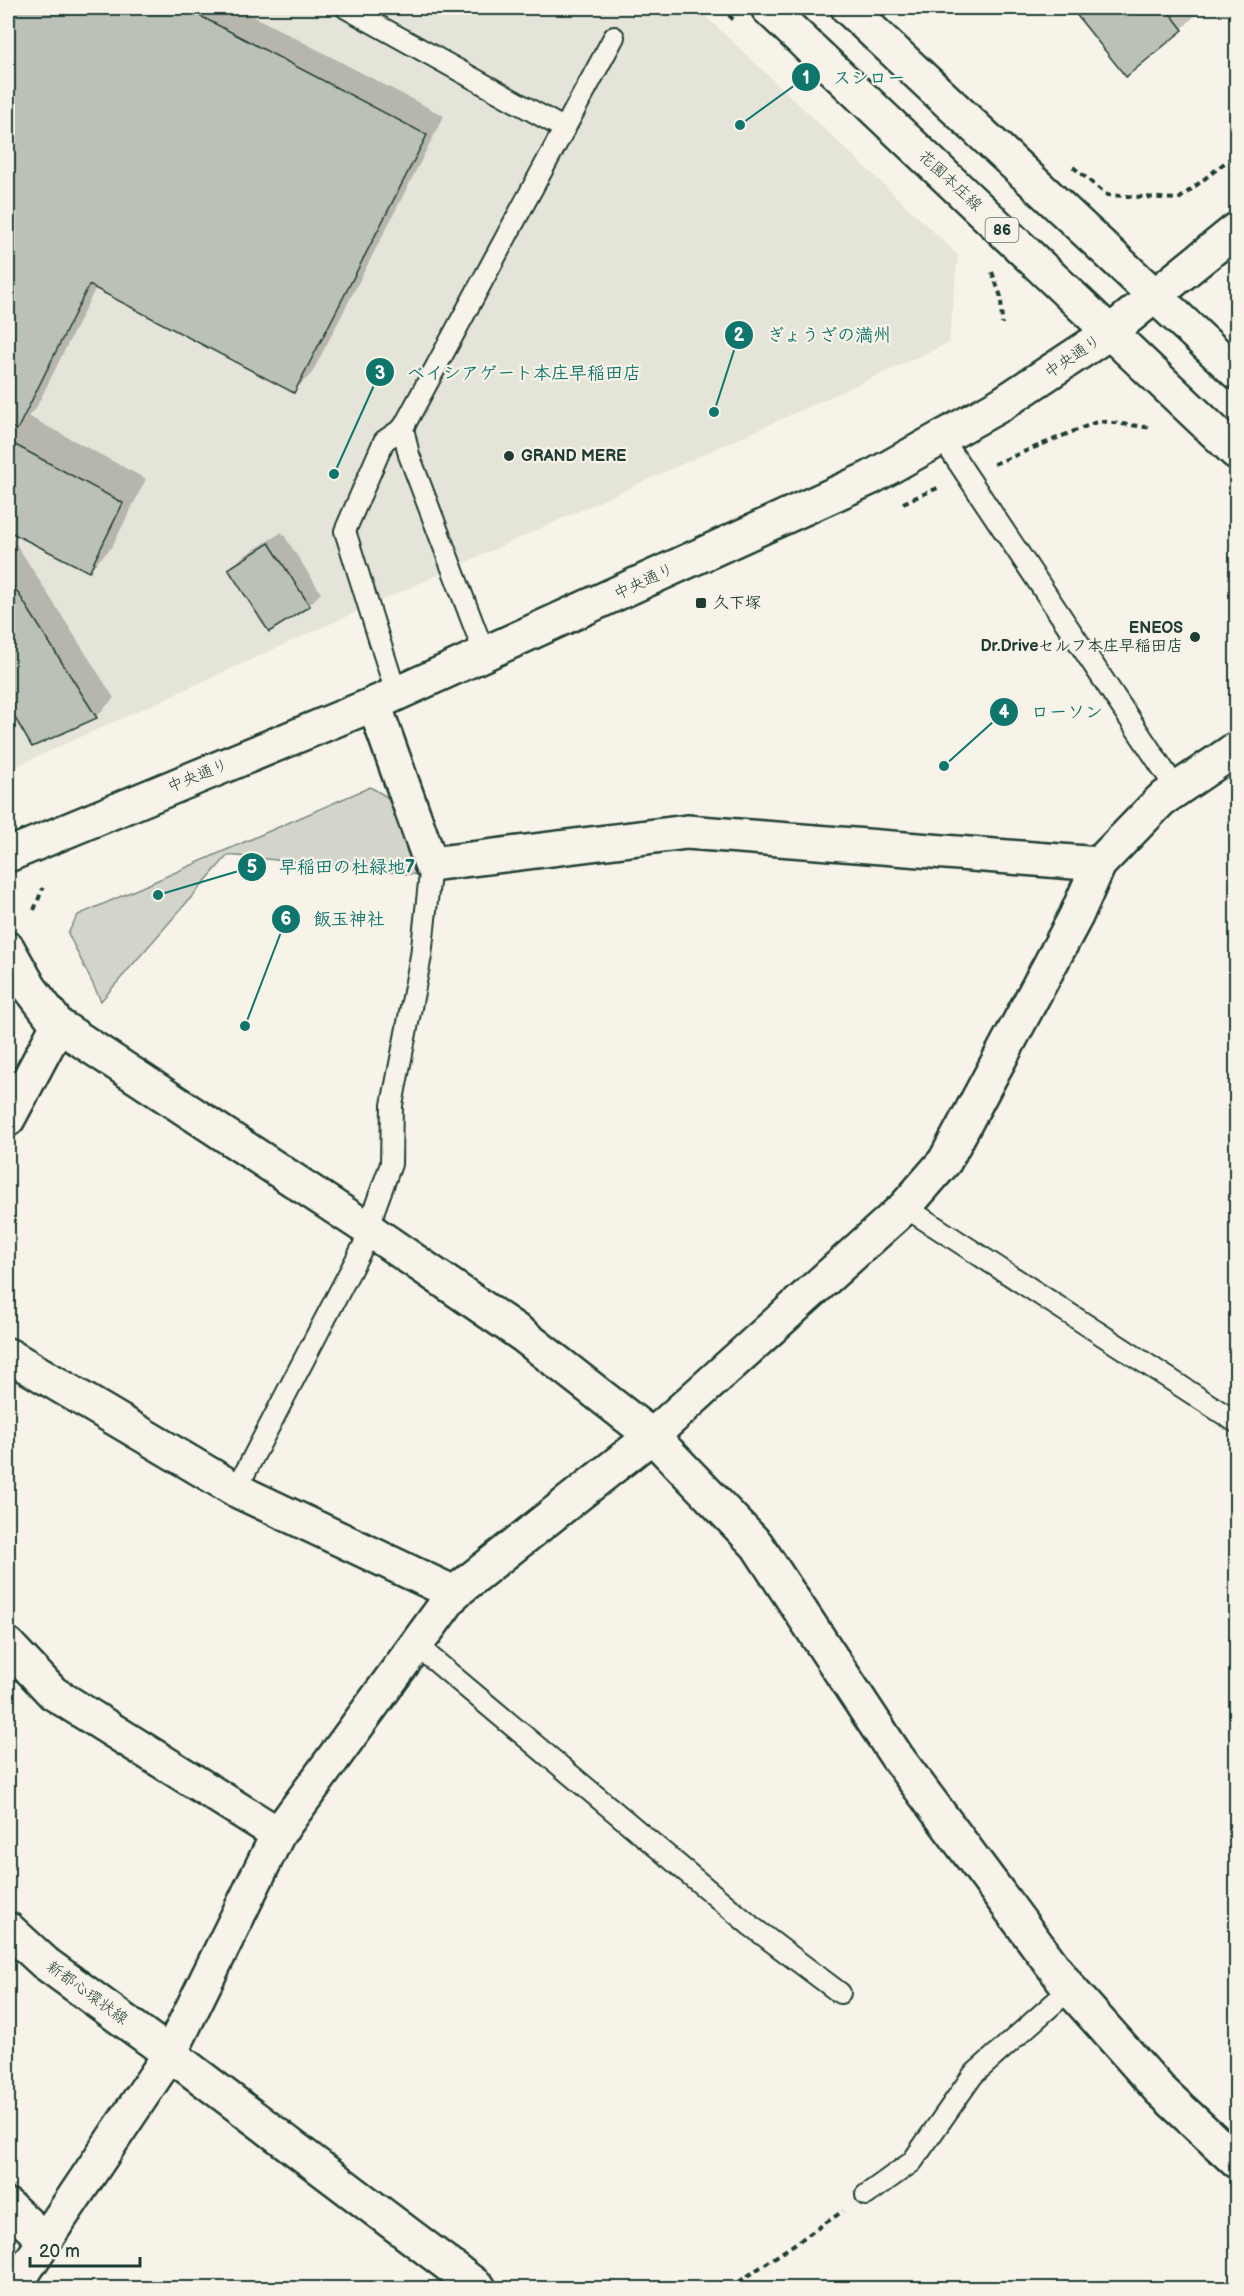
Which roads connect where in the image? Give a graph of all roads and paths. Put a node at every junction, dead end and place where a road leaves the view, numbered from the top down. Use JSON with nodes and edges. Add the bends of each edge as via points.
{"nodes":[{"id":1,"x":346,"y":8,"type":"edge"},
{"id":2,"x":768,"y":8,"type":"edge"},
{"id":3,"x":848,"y":8,"type":"edge"},
{"id":4,"x":614,"y":37,"type":"dead end"},
{"id":5,"x":565,"y":129,"type":"junction"},
{"id":6,"x":1236,"y":154,"type":"edge"},
{"id":7,"x":1065,"y":160,"type":"dead end"},
{"id":8,"x":1236,"y":230,"type":"edge"},
{"id":9,"x":1156,"y":296,"type":"junction"},
{"id":10,"x":1001,"y":297,"type":"dead end"},
{"id":11,"x":1002,"y":324,"type":"dead end"},
{"id":12,"x":1109,"y":333,"type":"junction"},
{"id":13,"x":1236,"y":372,"type":"edge"},
{"id":14,"x":403,"y":428,"type":"junction"},
{"id":15,"x":1153,"y":428,"type":"dead end"},
{"id":16,"x":942,"y":438,"type":"junction"},
{"id":17,"x":1236,"y":452,"type":"edge"},
{"id":18,"x":966,"y":475,"type":"junction"},
{"id":19,"x":485,"y":655,"type":"junction"},
{"id":20,"x":385,"y":698,"type":"junction"},
{"id":21,"x":1236,"y":749,"type":"edge"},
{"id":22,"x":1177,"y":790,"type":"junction"},
{"id":23,"x":8,"y":855,"type":"edge"},
{"id":24,"x":430,"y":864,"type":"junction"},
{"id":25,"x":1099,"y":864,"type":"junction"},
{"id":26,"x":43,"y":888,"type":"dead end"},
{"id":27,"x":33,"y":910,"type":"dead end"},
{"id":28,"x":8,"y":949,"type":"edge"},
{"id":29,"x":58,"y":1025,"type":"junction"},
{"id":30,"x":8,"y":1119,"type":"edge"},
{"id":31,"x":905,"y":1207,"type":"junction"},
{"id":32,"x":371,"y":1232,"type":"junction"},
{"id":33,"x":8,"y":1355,"type":"edge"},
{"id":34,"x":1236,"y":1422,"type":"edge"},
{"id":35,"x":652,"y":1436,"type":"junction"},
{"id":36,"x":236,"y":1491,"type":"junction"},
{"id":37,"x":454,"y":1593,"type":"junction"},
{"id":38,"x":8,"y":1645,"type":"edge"},
{"id":39,"x":416,"y":1645,"type":"junction"},
{"id":40,"x":278,"y":1834,"type":"junction"},
{"id":41,"x":8,"y":1929,"type":"edge"},
{"id":42,"x":1070,"y":1989,"type":"junction"},
{"id":43,"x":840,"y":1993,"type":"dead end"},
{"id":44,"x":170,"y":2054,"type":"junction"},
{"id":45,"x":1236,"y":2161,"type":"edge"},
{"id":46,"x":866,"y":2195,"type":"joint"},
{"id":47,"x":8,"y":2206,"type":"edge"},
{"id":48,"x":45,"y":2240,"type":"junction"},
{"id":49,"x":13,"y":2289,"type":"edge"},
{"id":50,"x":479,"y":2289,"type":"edge"},
{"id":51,"x":730,"y":2289,"type":"edge"}],
"edges":[{"from":1,"to":5,"type":"lane"},
{"from":2,"to":12,"type":"street","name":"花園本庄線","number":"86"},
{"from":3,"to":9,"type":"street"},
{"from":4,"to":5,"type":"lane"},
{"from":5,"to":14,"type":"lane"},
{"from":6,"to":7,"type":"path","via":[[1179,199],[1107,195]]},
{"from":8,"to":9,"type":"street","name":"中央通り"},
{"from":9,"to":12,"type":"street","name":"中央通り"},
{"from":9,"to":13,"type":"street"},
{"from":10,"to":11,"type":"path"},
{"from":12,"to":16,"type":"street","name":"中央通り"},
{"from":12,"to":17,"type":"street","name":"花園本庄線","number":"86"},
{"from":14,"to":19,"type":"lane","via":[[409,455]]},
{"from":14,"to":20,"type":"lane","via":[[384,441],[345,531]]},
{"from":15,"to":18,"type":"path","via":[[1099,421]]},
{"from":16,"to":18,"type":"lane"},
{"from":16,"to":19,"type":"street","name":"中央通り","via":[[870,478]]},
{"from":18,"to":22,"type":"lane"},
{"from":19,"to":20,"type":"street","name":"中央通り"},
{"from":20,"to":23,"type":"street","name":"中央通り"},
{"from":20,"to":24,"type":"street"},
{"from":21,"to":22,"type":"street"},
{"from":22,"to":25,"type":"street","via":[[1161,800]]},
{"from":24,"to":25,"type":"street","via":[[687,832]]},
{"from":24,"to":32,"type":"lane","via":[[420,956],[393,1105],[391,1164],[374,1210]]},
{"from":25,"to":31,"type":"street","via":[[1076,916],[945,1161]]},
{"from":26,"to":27,"type":"path"},
{"from":28,"to":29,"type":"street","via":[[30,988]]},
{"from":29,"to":30,"type":"street"},
{"from":29,"to":32,"type":"street"},
{"from":31,"to":34,"type":"lane"},
{"from":31,"to":35,"type":"street"},
{"from":32,"to":35,"type":"street","via":[[524,1336]]},
{"from":32,"to":36,"type":"lane"},
{"from":33,"to":36,"type":"street"},
{"from":35,"to":37,"type":"street"},
{"from":35,"to":42,"type":"street","via":[[757,1545],[897,1757]]},
{"from":36,"to":37,"type":"street"},
{"from":37,"to":39,"type":"street"},
{"from":38,"to":40,"type":"street","via":[[53,1693]]},
{"from":39,"to":40,"type":"street"},
{"from":39,"to":43,"type":"lane","via":[[751,1926]]},
{"from":40,"to":44,"type":"street"},
{"from":41,"to":44,"type":"street","name":"新都心環状線","via":[[45,1963]]},
{"from":42,"to":45,"type":"street","via":[[1159,2089]]},
{"from":42,"to":46,"type":"lane","via":[[973,2075],[912,2162]]},
{"from":44,"to":48,"type":"street"},
{"from":44,"to":50,"type":"street","name":"新都心環状線"},
{"from":46,"to":51,"type":"path"},
{"from":47,"to":48,"type":"street"},
{"from":48,"to":49,"type":"street"}]}
